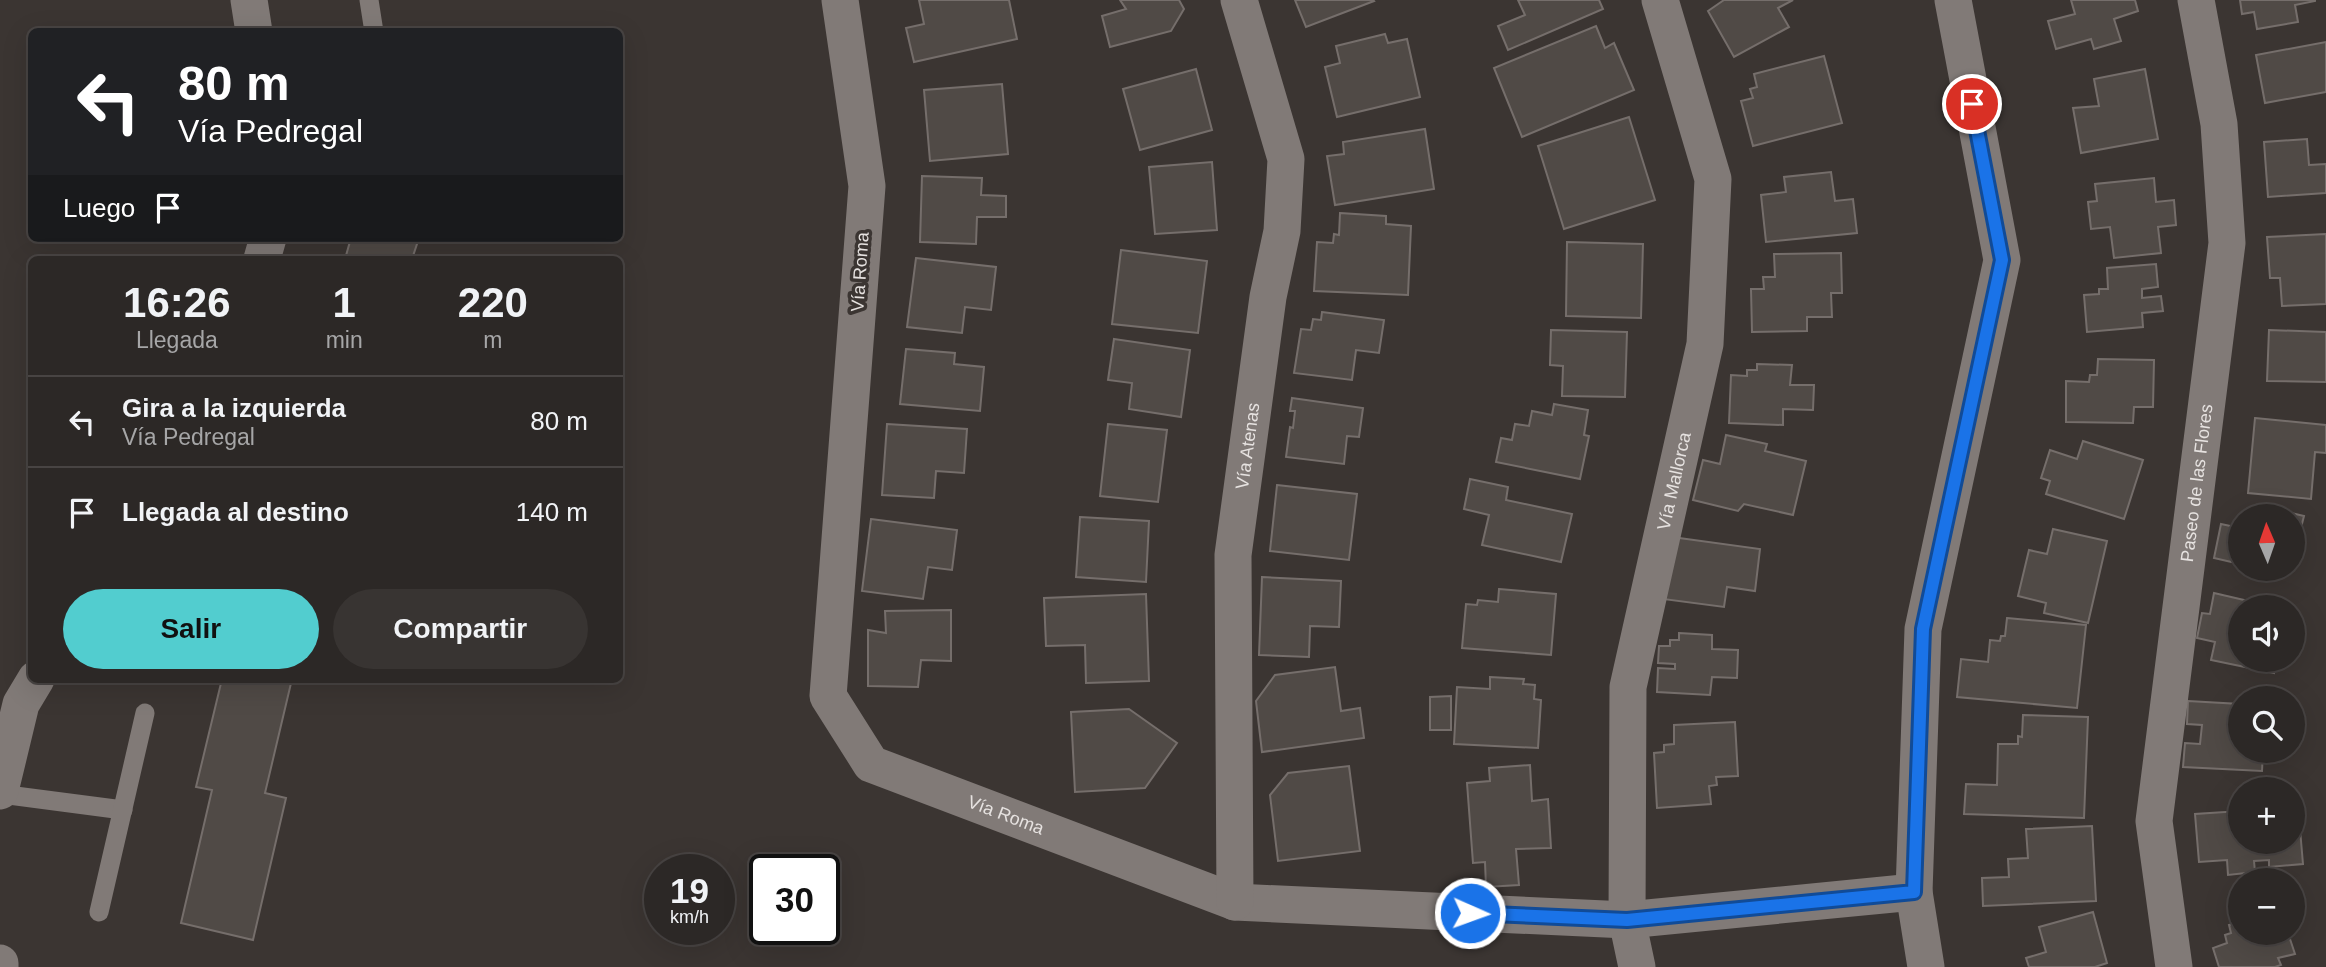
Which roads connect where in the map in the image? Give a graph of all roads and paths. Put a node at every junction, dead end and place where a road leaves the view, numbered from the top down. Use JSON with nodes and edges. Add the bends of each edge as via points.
{"nodes":[{"id":1,"x":249,"y":0,"type":"edge"},
{"id":2,"x":369,"y":0,"type":"edge"},
{"id":3,"x":840,"y":0,"type":"edge"},
{"id":4,"x":1239,"y":0,"type":"edge"},
{"id":5,"x":1660,"y":0,"type":"edge"},
{"id":6,"x":1953,"y":0,"type":"edge"},
{"id":7,"x":2196,"y":0,"type":"edge"},
{"id":8,"x":253,"y":28,"type":"edge"},
{"id":9,"x":373,"y":28,"type":"edge"},
{"id":10,"x":34,"y":683,"type":"edge"},
{"id":11,"x":145,"y":713,"type":"dead end"},
{"id":12,"x":0,"y":792,"type":"edge"},
{"id":13,"x":122,"y":810,"type":"junction"},
{"id":14,"x":1914,"y":892,"type":"junction"},
{"id":15,"x":1235,"y":902,"type":"junction"},
{"id":16,"x":99,"y":912,"type":"dead end"},
{"id":17,"x":1627,"y":920,"type":"junction"},
{"id":18,"x":1637,"y":967,"type":"edge"},
{"id":19,"x":1926,"y":967,"type":"edge"},
{"id":20,"x":2174,"y":967,"type":"edge"}],
"edges":[{"from":1,"to":8,"type":"street"},
{"from":2,"to":9,"type":"lane"},
{"from":3,"to":15,"type":"street","name":"Vía Roma","via":[[866,186],[828,696],[871,764]]},
{"from":4,"to":15,"type":"street","name":"Vía Atenas","via":[[1286,159],[1282,231],[1268,297],[1233,555]]},
{"from":5,"to":17,"type":"street","name":"Vía Mallorca","via":[[1713,179],[1705,344],[1628,687]]},
{"from":6,"to":14,"type":"street","via":[[2002,260],[1923,629]]},
{"from":7,"to":20,"type":"street","name":"Paseo de las Flores","via":[[2220,124],[2227,243],[2154,821]]},
{"from":10,"to":12,"type":"street","via":[[21,704]]},
{"from":11,"to":13,"type":"lane"},
{"from":12,"to":13,"type":"lane"},
{"from":13,"to":16,"type":"lane"},
{"from":14,"to":17,"type":"street","name":"Vía Roma"},
{"from":14,"to":19,"type":"street"},
{"from":15,"to":17,"type":"street","name":"Vía Roma"},
{"from":17,"to":18,"type":"street","name":"Vía Mallorca"}]}
